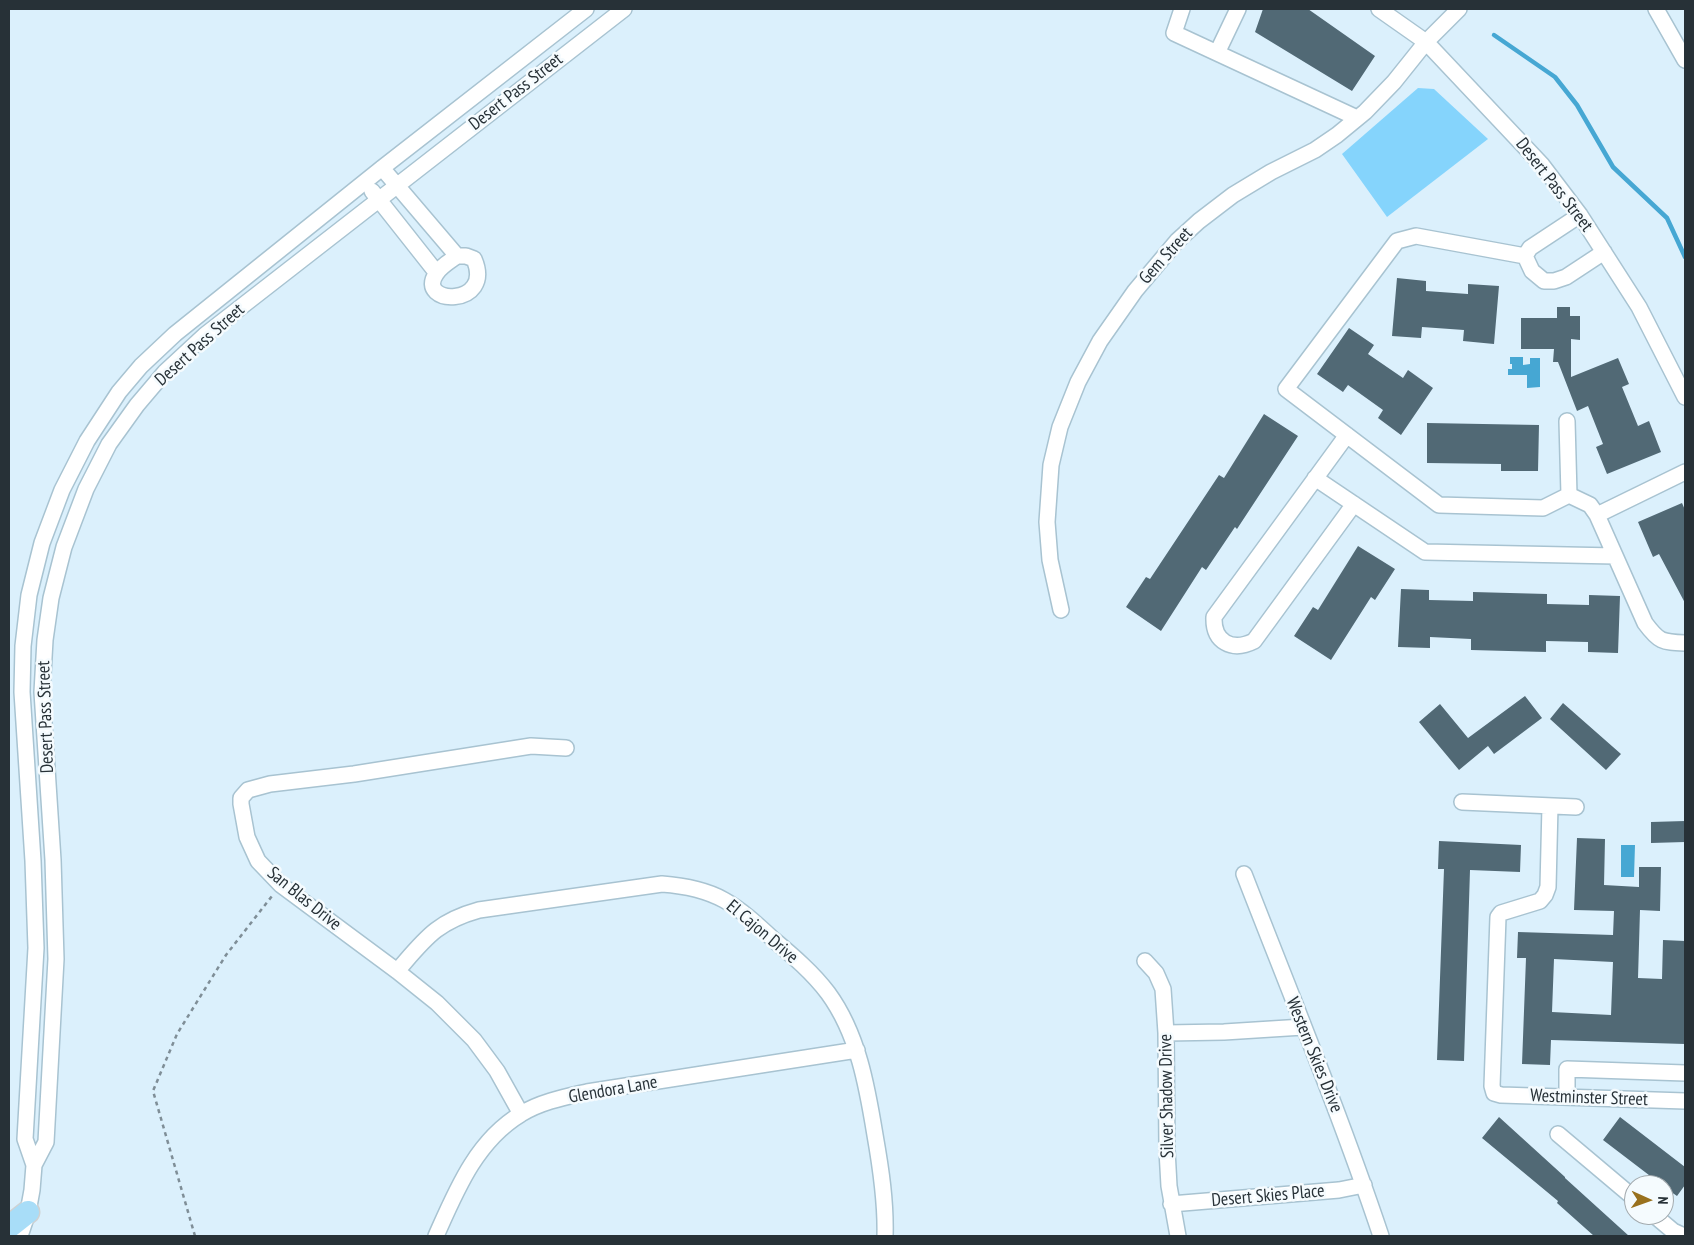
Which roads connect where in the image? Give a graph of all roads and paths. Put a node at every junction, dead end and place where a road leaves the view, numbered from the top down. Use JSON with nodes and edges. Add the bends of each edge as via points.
{"nodes":[{"id":1,"x":586,"y":9,"type":"edge"},
{"id":2,"x":624,"y":9,"type":"edge"},
{"id":3,"x":1182,"y":9,"type":"edge"},
{"id":4,"x":1238,"y":9,"type":"edge"},
{"id":5,"x":1379,"y":9,"type":"edge"},
{"id":6,"x":1460,"y":9,"type":"edge"},
{"id":7,"x":1656,"y":9,"type":"edge"},
{"id":8,"x":1426,"y":42,"type":"junction"},
{"id":9,"x":1217,"y":53,"type":"junction"},
{"id":10,"x":1685,"y":60,"type":"edge"},
{"id":11,"x":1357,"y":118,"type":"junction"},
{"id":12,"x":382,"y":168,"type":"junction"},
{"id":13,"x":365,"y":182,"type":"junction"},
{"id":14,"x":396,"y":184,"type":"junction"},
{"id":15,"x":378,"y":199,"type":"junction"},
{"id":16,"x":1580,"y":215,"type":"junction"},
{"id":17,"x":1604,"y":252,"type":"junction"},
{"id":18,"x":457,"y":256,"type":"junction"},
{"id":19,"x":1525,"y":256,"type":"junction"},
{"id":20,"x":436,"y":272,"type":"junction"},
{"id":21,"x":119,"y":392,"type":"junction"},
{"id":22,"x":1685,"y":397,"type":"edge"},
{"id":23,"x":137,"y":405,"type":"junction"},
{"id":24,"x":1568,"y":420,"type":"dead end"},
{"id":25,"x":1347,"y":435,"type":"junction"},
{"id":26,"x":1685,"y":472,"type":"edge"},
{"id":27,"x":1315,"y":478,"type":"junction"},
{"id":28,"x":1569,"y":495,"type":"junction"},
{"id":29,"x":1354,"y":504,"type":"junction"},
{"id":30,"x":1597,"y":515,"type":"junction"},
{"id":31,"x":1615,"y":556,"type":"junction"},
{"id":32,"x":1061,"y":610,"type":"dead end"},
{"id":33,"x":1685,"y":643,"type":"edge"},
{"id":34,"x":566,"y":748,"type":"dead end"},
{"id":35,"x":1462,"y":802,"type":"dead end"},
{"id":36,"x":1550,"y":806,"type":"junction"},
{"id":37,"x":1576,"y":807,"type":"dead end"},
{"id":38,"x":53,"y":860,"type":"junction"},
{"id":39,"x":33,"y":861,"type":"junction"},
{"id":40,"x":1244,"y":874,"type":"dead end"},
{"id":41,"x":281,"y":885,"type":"junction"},
{"id":42,"x":1145,"y":961,"type":"dead end"},
{"id":43,"x":398,"y":971,"type":"junction"},
{"id":44,"x":1303,"y":1027,"type":"junction"},
{"id":45,"x":1166,"y":1033,"type":"junction"},
{"id":46,"x":857,"y":1050,"type":"junction"},
{"id":47,"x":1685,"y":1073,"type":"edge"},
{"id":48,"x":1568,"y":1097,"type":"junction"},
{"id":49,"x":1685,"y":1101,"type":"edge"},
{"id":50,"x":522,"y":1114,"type":"junction"},
{"id":51,"x":1558,"y":1134,"type":"dead end"},
{"id":52,"x":34,"y":1165,"type":"junction"},
{"id":53,"x":1364,"y":1184,"type":"junction"},
{"id":54,"x":1624,"y":1190,"type":"edge"},
{"id":55,"x":1171,"y":1204,"type":"junction"},
{"id":56,"x":28,"y":1212,"type":"junction"},
{"id":57,"x":1666,"y":1225,"type":"edge"},
{"id":58,"x":9,"y":1227,"type":"edge"},
{"id":59,"x":20,"y":1236,"type":"edge"},
{"id":60,"x":195,"y":1236,"type":"edge"},
{"id":61,"x":436,"y":1236,"type":"edge"},
{"id":62,"x":885,"y":1236,"type":"edge"},
{"id":63,"x":1178,"y":1236,"type":"edge"},
{"id":64,"x":1381,"y":1236,"type":"edge"},
{"id":65,"x":1684,"y":1236,"type":"edge"}],
"edges":[{"from":1,"to":12,"type":"street","name":"Desert Pass Street"},
{"from":2,"to":14,"type":"street","name":"Desert Pass Street"},
{"from":3,"to":9,"type":"street","via":[[1174,33]]},
{"from":4,"to":9,"type":"street"},
{"from":5,"to":8,"type":"street","name":"Desert Pass Street"},
{"from":6,"to":8,"type":"street","name":"Gem Street"},
{"from":7,"to":10,"type":"street"},
{"from":8,"to":11,"type":"street","name":"Gem Street","via":[[1394,82]]},
{"from":8,"to":16,"type":"street","name":"Desert Pass Street","via":[[1542,165]]},
{"from":9,"to":11,"type":"street"},
{"from":11,"to":32,"type":"street","name":"Gem Street","via":[[1315,150],[1233,195],[1199,221],[1157,263],[1100,341],[1078,382],[1060,427],[1051,465],[1046,522]]},
{"from":12,"to":13,"type":"street","name":"Desert Pass Street"},
{"from":12,"to":14,"type":"street"},
{"from":13,"to":15,"type":"street"},
{"from":13,"to":21,"type":"street","name":"Desert Pass Street","via":[[175,334]]},
{"from":14,"to":15,"type":"street","name":"Desert Pass Street"},
{"from":14,"to":18,"type":"street"},
{"from":15,"to":20,"type":"street"},
{"from":15,"to":23,"type":"street","name":"Desert Pass Street","via":[[204,335],[165,372]]},
{"from":16,"to":17,"type":"street","name":"Desert Pass Street"},
{"from":16,"to":19,"type":"street","via":[[1530,248]]},
{"from":17,"to":19,"type":"street","via":[[1554,282],[1544,281],[1532,271]]},
{"from":17,"to":22,"type":"street","name":"Desert Pass Street","via":[[1639,307]]},
{"from":18,"to":20,"type":"street"},
{"from":18,"to":20,"type":"street","via":[[474,260],[478,268],[478,277],[470,290],[448,298],[440,295],[433,288]]},
{"from":19,"to":25,"type":"street","via":[[1416,236],[1398,241],[1286,389]]},
{"from":21,"to":23,"type":"street"},
{"from":21,"to":39,"type":"street","name":"Desert Pass Street","via":[[87,441],[62,490],[42,543],[29,595],[22,692]]},
{"from":23,"to":38,"type":"street","name":"Desert Pass Street","via":[[109,444],[86,489],[64,547],[51,598],[42,692]]},
{"from":24,"to":28,"type":"street"},
{"from":25,"to":27,"type":"street"},
{"from":25,"to":28,"type":"street","via":[[1439,505],[1543,508]]},
{"from":26,"to":30,"type":"street"},
{"from":27,"to":29,"type":"street"},
{"from":27,"to":29,"type":"street","via":[[1214,617],[1214,628],[1225,643],[1245,646],[1254,642]]},
{"from":28,"to":30,"type":"street","via":[[1590,505]]},
{"from":29,"to":31,"type":"street","via":[[1425,552]]},
{"from":30,"to":31,"type":"street"},
{"from":31,"to":33,"type":"street","via":[[1645,623],[1655,636],[1663,641]]},
{"from":34,"to":41,"type":"street","name":"San Blas Drive","via":[[531,746],[253,787],[241,798],[247,837],[258,861]]},
{"from":35,"to":36,"type":"street"},
{"from":36,"to":37,"type":"street"},
{"from":36,"to":48,"type":"street","name":"Westminster Street","via":[[1548,887],[1545,895],[1540,901],[1498,917],[1492,1086],[1494,1093],[1501,1095]]},
{"from":38,"to":39,"type":"street"},
{"from":38,"to":52,"type":"street","name":"Desert Pass Street","via":[[56,959],[46,1142]]},
{"from":39,"to":52,"type":"street","name":"Desert Pass Street","via":[[36,948],[25,1139]]},
{"from":40,"to":44,"type":"street","name":"Western Skies Drive"},
{"from":41,"to":43,"type":"street","name":"San Blas Drive"},
{"from":41,"to":60,"type":"path","via":[[226,955],[177,1034],[153,1091]]},
{"from":42,"to":45,"type":"street","name":"Silver Shadow Drive","via":[[1164,989]]},
{"from":43,"to":46,"type":"street","name":"El Cajon Drive","via":[[434,930],[470,912],[650,885],[682,886],[708,892],[742,910],[809,972],[828,993]]},
{"from":43,"to":50,"type":"street","name":"San Blas Drive","via":[[437,1003],[474,1040],[497,1070]]},
{"from":44,"to":45,"type":"street"},
{"from":44,"to":53,"type":"street","name":"Western Skies Drive"},
{"from":45,"to":55,"type":"street","name":"Silver Shadow Drive"},
{"from":46,"to":50,"type":"street","name":"Glendora Lane","via":[[587,1092]]},
{"from":46,"to":62,"type":"street","name":"El Cajon Drive","via":[[884,1183]]},
{"from":47,"to":48,"type":"street","via":[[1568,1069]]},
{"from":48,"to":49,"type":"street","name":"Westminster Street"},
{"from":50,"to":61,"type":"street","name":"Glendora Lane","via":[[486,1144],[476,1158]]},
{"from":51,"to":54,"type":"street"},
{"from":52,"to":56,"type":"street","name":"Desert Pass Street"},
{"from":53,"to":55,"type":"street","name":"Desert Skies Place","via":[[1339,1190]]},
{"from":53,"to":64,"type":"street","name":"Western Skies Drive"},
{"from":55,"to":63,"type":"street","name":"Silver Shadow Drive"},
{"from":56,"to":58,"type":"highway"},
{"from":56,"to":59,"type":"street","name":"Desert Pass Street"},
{"from":57,"to":65,"type":"street"}]}
